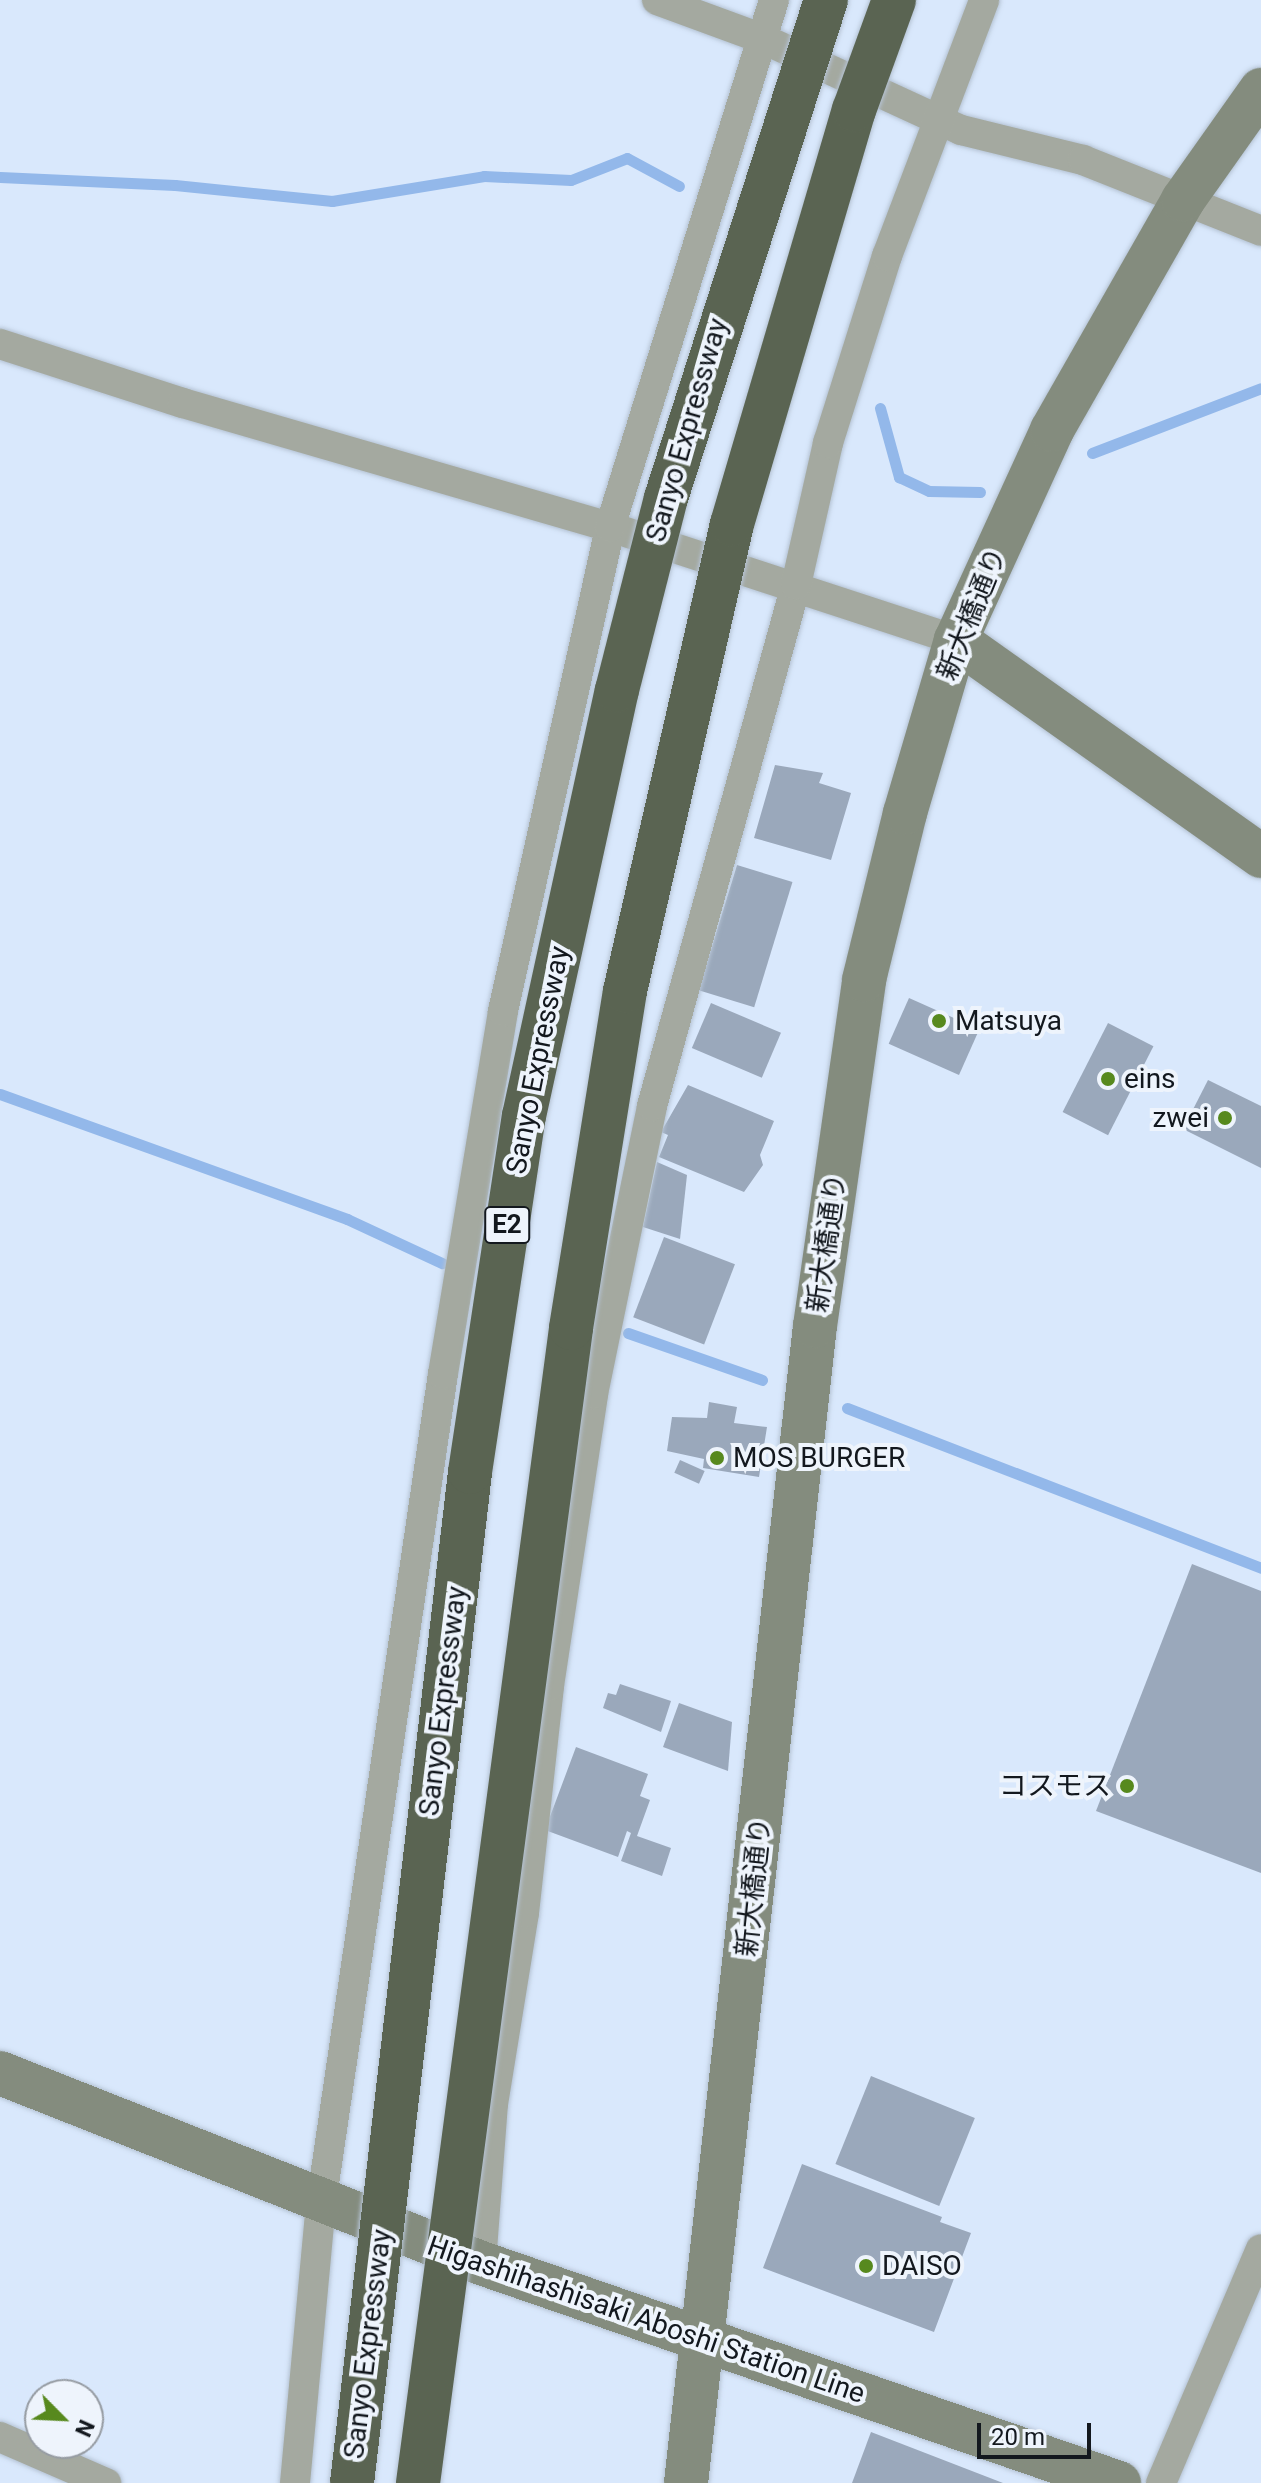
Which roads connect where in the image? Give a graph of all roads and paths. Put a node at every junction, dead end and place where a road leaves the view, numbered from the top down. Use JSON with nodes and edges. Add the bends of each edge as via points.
{"nodes":[{"id":1,"x":657,"y":0,"type":"edge"},
{"id":2,"x":774,"y":0,"type":"edge"},
{"id":3,"x":794,"y":0,"type":"edge"},
{"id":4,"x":826,"y":0,"type":"edge"},
{"id":5,"x":894,"y":0,"type":"edge"},
{"id":6,"x":908,"y":0,"type":"edge"},
{"id":7,"x":984,"y":0,"type":"edge"},
{"id":8,"x":763,"y":39,"type":"junction"},
{"id":9,"x":1261,"y":90,"type":"edge"},
{"id":10,"x":854,"y":110,"type":"junction"},
{"id":11,"x":936,"y":120,"type":"junction"},
{"id":12,"x":1183,"y":200,"type":"junction"},
{"id":13,"x":1261,"y":231,"type":"edge"},
{"id":14,"x":0,"y":344,"type":"edge"},
{"id":15,"x":666,"y":498,"type":"junction"},
{"id":16,"x":610,"y":527,"type":"junction"},
{"id":17,"x":796,"y":585,"type":"junction"},
{"id":18,"x":956,"y":640,"type":"junction"},
{"id":19,"x":1261,"y":856,"type":"edge"},
{"id":20,"x":0,"y":2073,"type":"edge"},
{"id":21,"x":321,"y":2204,"type":"junction"},
{"id":22,"x":1261,"y":2249,"type":"edge"},
{"id":23,"x":481,"y":2263,"type":"junction"},
{"id":24,"x":705,"y":2343,"type":"junction"},
{"id":25,"x":0,"y":2437,"type":"edge"},
{"id":26,"x":106,"y":2483,"type":"edge"},
{"id":27,"x":295,"y":2483,"type":"edge"},
{"id":28,"x":352,"y":2483,"type":"edge"},
{"id":29,"x":418,"y":2483,"type":"edge"},
{"id":30,"x":686,"y":2483,"type":"edge"},
{"id":31,"x":1119,"y":2483,"type":"edge"},
{"id":32,"x":1161,"y":2483,"type":"edge"}],
"edges":[{"from":1,"to":8,"type":"street"},
{"from":2,"to":8,"type":"street"},
{"from":3,"to":15,"type":"highway","bridge":true,"via":[[702,336]]},
{"from":4,"to":15,"type":"highway","name":"Sanyo Expressway","number":"E2","bridge":true},
{"from":5,"to":10,"type":"highway","bridge":true},
{"from":6,"to":10,"type":"highway","bridge":true},
{"from":7,"to":11,"type":"street"},
{"from":8,"to":11,"type":"street"},
{"from":8,"to":16,"type":"street"},
{"from":9,"to":12,"type":"street","name":"新大橋通り"},
{"from":10,"to":29,"type":"highway","bridge":true,"via":[[732,524],[625,991],[571,1328]]},
{"from":11,"to":12,"type":"street","via":[[1083,160]]},
{"from":11,"to":17,"type":"street","via":[[828,443]]},
{"from":12,"to":13,"type":"street"},
{"from":12,"to":18,"type":"street","name":"新大橋通り","via":[[1052,430]]},
{"from":14,"to":16,"type":"street"},
{"from":15,"to":28,"type":"highway","name":"Sanyo Expressway","number":"E2","bridge":true,"via":[[617,690],[524,1116],[470,1472]]},
{"from":16,"to":17,"type":"street"},
{"from":16,"to":21,"type":"street","via":[[503,1011],[441,1390]]},
{"from":17,"to":18,"type":"street"},
{"from":17,"to":23,"type":"street","via":[[652,1106],[593,1394],[493,2104]]},
{"from":18,"to":19,"type":"street"},
{"from":18,"to":24,"type":"street","name":"新大橋通り","via":[[905,813],[864,980],[815,1326]]},
{"from":20,"to":21,"type":"street","name":"Higashihashisaki Aboshi Station Line"},
{"from":21,"to":23,"type":"street","name":"Higashihashisaki Aboshi Station Line"},
{"from":21,"to":27,"type":"street"},
{"from":22,"to":32,"type":"street"},
{"from":23,"to":24,"type":"street","name":"Higashihashisaki Aboshi Station Line"},
{"from":24,"to":30,"type":"street","name":"新大橋通り"},
{"from":24,"to":31,"type":"street","name":"Higashihashisaki Aboshi Station Line"},
{"from":25,"to":26,"type":"street"}]}
